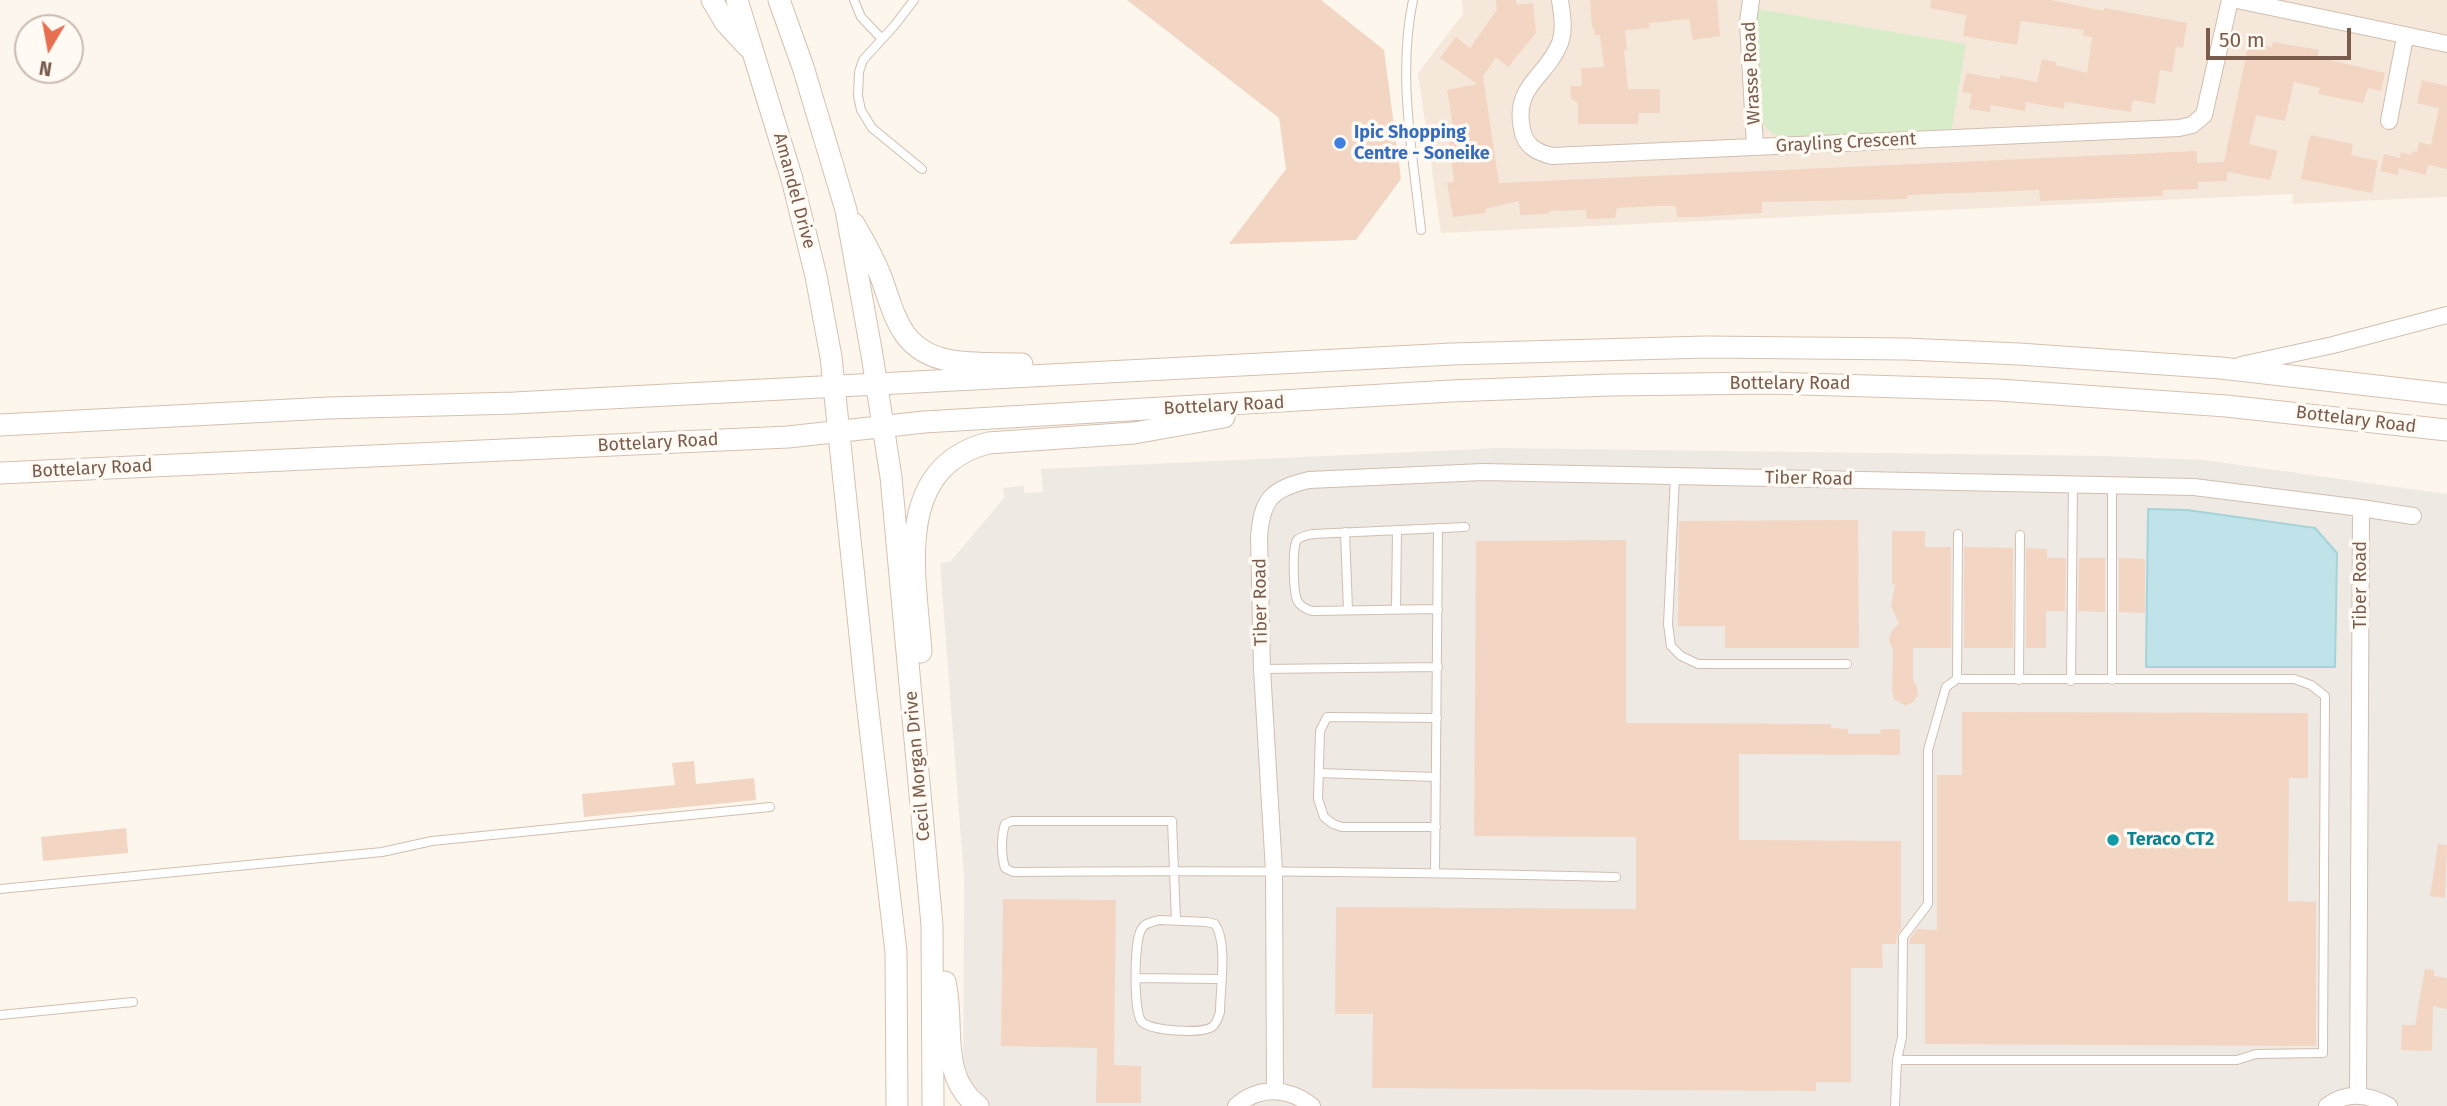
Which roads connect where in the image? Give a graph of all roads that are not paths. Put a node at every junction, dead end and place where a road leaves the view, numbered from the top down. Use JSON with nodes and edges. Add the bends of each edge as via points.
{"nodes":[{"id":1,"x":712,"y":0,"type":"edge"},
{"id":2,"x":737,"y":0,"type":"edge"},
{"id":3,"x":779,"y":0,"type":"edge"},
{"id":4,"x":914,"y":0,"type":"edge"},
{"id":5,"x":1413,"y":0,"type":"edge"},
{"id":6,"x":1560,"y":0,"type":"edge"},
{"id":7,"x":1751,"y":0,"type":"edge"},
{"id":8,"x":2230,"y":0,"type":"edge"},
{"id":9,"x":2237,"y":0,"type":"edge"},
{"id":10,"x":856,"y":2,"type":"edge"},
{"id":11,"x":2405,"y":37,"type":"junction"},
{"id":12,"x":882,"y":39,"type":"junction"},
{"id":13,"x":2447,"y":44,"type":"edge"},
{"id":14,"x":752,"y":51,"type":"junction"},
{"id":15,"x":2389,"y":121,"type":"dead end"},
{"id":16,"x":1755,"y":147,"type":"junction"},
{"id":17,"x":922,"y":169,"type":"dead end"},
{"id":18,"x":846,"y":210,"type":"junction"},
{"id":19,"x":1421,"y":230,"type":"dead end"},
{"id":20,"x":2447,"y":316,"type":"edge"},
{"id":21,"x":2221,"y":368,"type":"junction"},
{"id":22,"x":1144,"y":371,"type":"junction"},
{"id":23,"x":877,"y":383,"type":"junction"},
{"id":24,"x":835,"y":386,"type":"junction"},
{"id":25,"x":2447,"y":394,"type":"edge"},
{"id":26,"x":1326,"y":400,"type":"junction"},
{"id":27,"x":0,"y":425,"type":"edge"},
{"id":28,"x":883,"y":426,"type":"junction"},
{"id":29,"x":2447,"y":430,"type":"edge"},
{"id":30,"x":839,"y":432,"type":"junction"},
{"id":31,"x":0,"y":473,"type":"edge"},
{"id":32,"x":1675,"y":476,"type":"junction"},
{"id":33,"x":2073,"y":484,"type":"junction"},
{"id":34,"x":2112,"y":485,"type":"junction"},
{"id":35,"x":2361,"y":508,"type":"junction"},
{"id":36,"x":2413,"y":516,"type":"dead end"},
{"id":37,"x":1465,"y":527,"type":"dead end"},
{"id":38,"x":1438,"y":528,"type":"junction"},
{"id":39,"x":1397,"y":530,"type":"junction"},
{"id":40,"x":1345,"y":532,"type":"junction"},
{"id":41,"x":1958,"y":534,"type":"dead end"},
{"id":42,"x":2020,"y":534,"type":"dead end"},
{"id":43,"x":1396,"y":609,"type":"junction"},
{"id":44,"x":1438,"y":609,"type":"junction"},
{"id":45,"x":1348,"y":610,"type":"junction"},
{"id":46,"x":1847,"y":664,"type":"dead end"},
{"id":47,"x":1438,"y":667,"type":"junction"},
{"id":48,"x":1262,"y":669,"type":"junction"},
{"id":49,"x":1957,"y":679,"type":"junction"},
{"id":50,"x":2019,"y":680,"type":"junction"},
{"id":51,"x":2112,"y":680,"type":"junction"},
{"id":52,"x":2071,"y":681,"type":"junction"},
{"id":53,"x":1437,"y":718,"type":"junction"},
{"id":54,"x":1319,"y":774,"type":"junction"},
{"id":55,"x":1436,"y":777,"type":"junction"},
{"id":56,"x":770,"y":807,"type":"dead end"},
{"id":57,"x":1436,"y":827,"type":"junction"},
{"id":58,"x":924,"y":830,"type":"junction"},
{"id":59,"x":1173,"y":871,"type":"junction"},
{"id":60,"x":1274,"y":871,"type":"junction"},
{"id":61,"x":1435,"y":873,"type":"junction"},
{"id":62,"x":1616,"y":877,"type":"dead end"},
{"id":63,"x":0,"y":889,"type":"edge"},
{"id":64,"x":1176,"y":920,"type":"junction"},
{"id":65,"x":932,"y":925,"type":"junction"},
{"id":66,"x":1137,"y":978,"type":"junction"},
{"id":67,"x":1220,"y":979,"type":"junction"},
{"id":68,"x":132,"y":1002,"type":"dead end"},
{"id":69,"x":0,"y":1015,"type":"edge"},
{"id":70,"x":1897,"y":1060,"type":"junction"},
{"id":71,"x":1275,"y":1091,"type":"junction"},
{"id":72,"x":2358,"y":1096,"type":"junction"},
{"id":73,"x":897,"y":1106,"type":"edge"},
{"id":74,"x":933,"y":1106,"type":"edge"},
{"id":75,"x":978,"y":1106,"type":"edge"},
{"id":76,"x":1236,"y":1106,"type":"edge"},
{"id":77,"x":1312,"y":1106,"type":"edge"},
{"id":78,"x":1895,"y":1106,"type":"edge"},
{"id":79,"x":2327,"y":1106,"type":"edge"},
{"id":80,"x":2389,"y":1106,"type":"edge"}],
"edges":[{"from":1,"to":14,"type":"main road"},
{"from":2,"to":14,"type":"main road","name":"Amandel Drive"},
{"from":3,"to":18,"type":"main road"},
{"from":4,"to":12,"type":"lane"},
{"from":5,"to":19,"type":"lane","via":[[1405,82]]},
{"from":6,"to":16,"type":"street","name":"Grayling Crescent","via":[[1560,43],[1526,90],[1519,113],[1523,136],[1533,149],[1563,156]]},
{"from":7,"to":16,"type":"street","name":"Wrasse Road","via":[[1748,30]]},
{"from":8,"to":16,"type":"street","name":"Grayling Crescent","via":[[2204,116],[2192,125]]},
{"from":9,"to":11,"type":"street"},
{"from":10,"to":12,"type":"lane","via":[[867,26]]},
{"from":11,"to":13,"type":"street"},
{"from":11,"to":15,"type":"street"},
{"from":12,"to":17,"type":"lane","via":[[863,60],[859,72],[861,110],[881,137]]},
{"from":14,"to":24,"type":"main road","name":"Amandel Drive","via":[[816,276]]},
{"from":18,"to":22,"type":"main road","via":[[906,338],[926,353],[966,363]]},
{"from":18,"to":23,"type":"main road"},
{"from":20,"to":21,"type":"street"},
{"from":21,"to":22,"type":"main road","name":"Bottelary Road","via":[[1943,351],[1706,346]]},
{"from":21,"to":25,"type":"main road","name":"Bottelary Road"},
{"from":22,"to":23,"type":"main road","name":"Bottelary Road"},
{"from":23,"to":24,"type":"main road","name":"Bottelary Road"},
{"from":23,"to":28,"type":"main road","name":"Cecil Morgan Drive"},
{"from":24,"to":27,"type":"main road","name":"Bottelary Road"},
{"from":24,"to":30,"type":"main road","name":"Amandel Drive"},
{"from":26,"to":28,"type":"main road","name":"Bottelary Road"},
{"from":26,"to":29,"type":"main road","name":"Bottelary Road","via":[[1611,385],[1872,385],[2113,397]]},
{"from":26,"to":58,"type":"main road","via":[[1134,433],[988,443],[945,463],[923,501],[914,535],[927,768]]},
{"from":28,"to":30,"type":"main road","name":"Bottelary Road"},
{"from":28,"to":58,"type":"main road","name":"Cecil Morgan Drive"},
{"from":30,"to":31,"type":"main road","name":"Bottelary Road"},
{"from":30,"to":73,"type":"main road","via":[[896,953]]},
{"from":32,"to":33,"type":"street","name":"Tiber Road"},
{"from":32,"to":46,"type":"lane","via":[[1668,624],[1671,646],[1698,664]]},
{"from":32,"to":48,"type":"street","name":"Tiber Road","via":[[1483,472],[1309,480],[1287,486],[1271,496],[1261,515]]},
{"from":33,"to":34,"type":"street","name":"Tiber Road"},
{"from":33,"to":52,"type":"lane"},
{"from":34,"to":35,"type":"street","name":"Tiber Road","via":[[2194,487]]},
{"from":34,"to":51,"type":"lane"},
{"from":35,"to":36,"type":"street"},
{"from":35,"to":72,"type":"street","name":"Tiber Road"},
{"from":37,"to":38,"type":"lane"},
{"from":38,"to":39,"type":"lane"},
{"from":38,"to":44,"type":"lane"},
{"from":39,"to":40,"type":"lane"},
{"from":39,"to":43,"type":"lane"},
{"from":40,"to":45,"type":"lane"},
{"from":40,"to":45,"type":"lane","via":[[1313,534],[1296,542],[1295,596],[1302,607],[1312,611]]},
{"from":41,"to":49,"type":"lane"},
{"from":42,"to":50,"type":"lane"},
{"from":43,"to":44,"type":"lane"},
{"from":43,"to":45,"type":"lane"},
{"from":44,"to":47,"type":"lane"},
{"from":47,"to":48,"type":"lane"},
{"from":47,"to":53,"type":"lane"},
{"from":48,"to":60,"type":"street","name":"Tiber Road"},
{"from":49,"to":50,"type":"lane"},
{"from":49,"to":70,"type":"lane","via":[[1945,687],[1928,750],[1928,904],[1903,937],[1902,1037]]},
{"from":50,"to":52,"type":"lane"},
{"from":51,"to":52,"type":"lane"},
{"from":51,"to":70,"type":"lane","via":[[2294,679],[2325,696],[2323,1053],[2256,1054],[2237,1060]]},
{"from":53,"to":54,"type":"lane","via":[[1326,717],[1320,731]]},
{"from":53,"to":55,"type":"lane"},
{"from":54,"to":55,"type":"lane"},
{"from":54,"to":57,"type":"lane","via":[[1320,809],[1333,824]]},
{"from":55,"to":57,"type":"lane"},
{"from":56,"to":63,"type":"lane","via":[[432,841],[382,852]]},
{"from":57,"to":61,"type":"lane"},
{"from":58,"to":65,"type":"main road","name":"Cecil Morgan Drive"},
{"from":59,"to":59,"type":"lane","via":[[1013,872],[1005,868],[1002,832],[1012,821],[1172,821]]},
{"from":59,"to":60,"type":"lane"},
{"from":59,"to":64,"type":"lane"},
{"from":60,"to":61,"type":"lane"},
{"from":60,"to":71,"type":"street","name":"Tiber Road"},
{"from":61,"to":62,"type":"lane"},
{"from":64,"to":66,"type":"lane","via":[[1159,919],[1141,930]]},
{"from":64,"to":67,"type":"lane","via":[[1215,924],[1222,944]]},
{"from":65,"to":74,"type":"main road","name":"Cecil Morgan Drive"},
{"from":65,"to":75,"type":"main road","via":[[948,991],[950,1054],[960,1086]]},
{"from":66,"to":67,"type":"lane"},
{"from":66,"to":67,"type":"lane","via":[[1136,1010],[1141,1021],[1150,1027],[1180,1031],[1213,1026],[1220,1012]]},
{"from":68,"to":69,"type":"lane"},
{"from":70,"to":78,"type":"lane"},
{"from":71,"to":76,"type":"street","via":[[1251,1096]]},
{"from":71,"to":77,"type":"street"},
{"from":72,"to":79,"type":"street"},
{"from":72,"to":80,"type":"street"}]}
